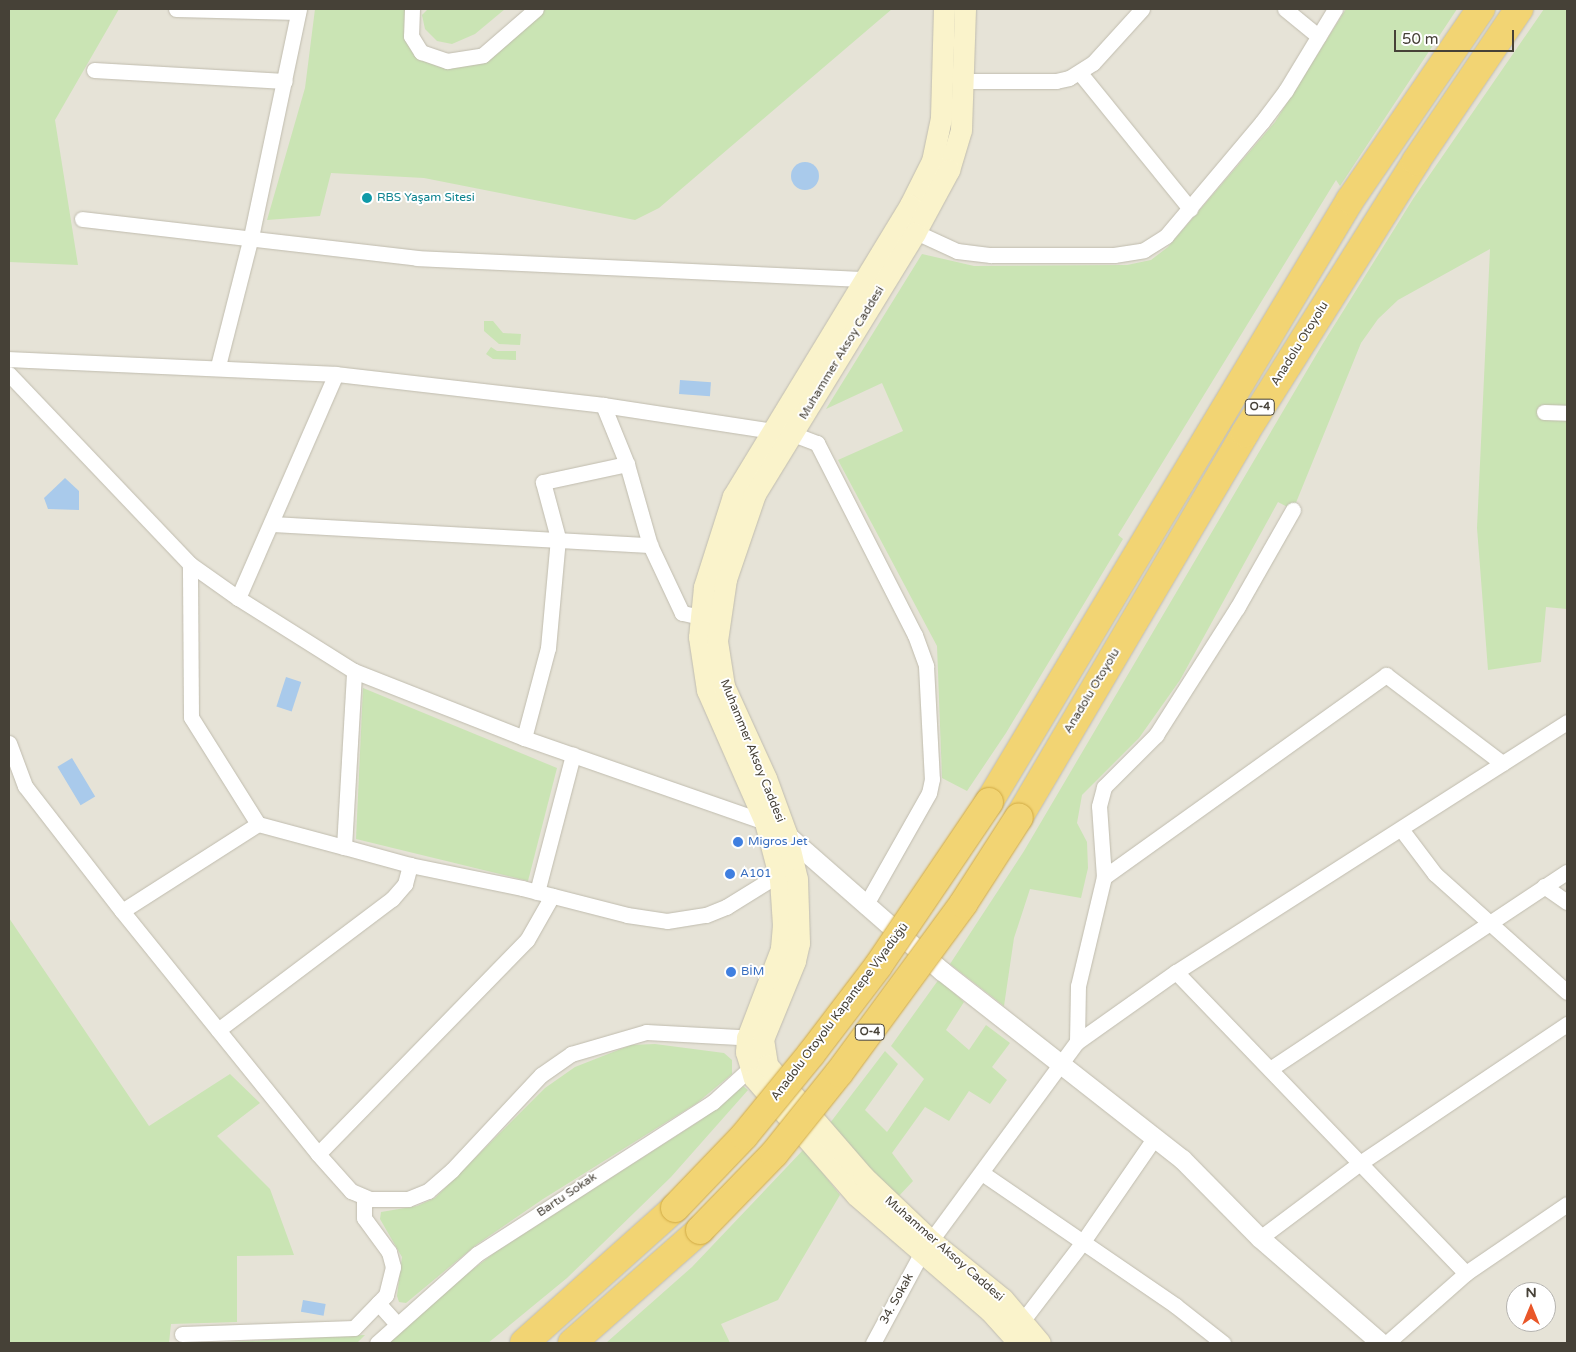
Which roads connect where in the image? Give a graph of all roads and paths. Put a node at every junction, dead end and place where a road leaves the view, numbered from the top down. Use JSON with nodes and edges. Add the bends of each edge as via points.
{"nodes":[{"id":1,"x":176,"y":9,"type":"edge"},
{"id":2,"x":412,"y":9,"type":"edge"},
{"id":3,"x":536,"y":9,"type":"edge"},
{"id":4,"x":944,"y":9,"type":"edge"},
{"id":5,"x":965,"y":9,"type":"edge"},
{"id":6,"x":1142,"y":9,"type":"edge"},
{"id":7,"x":1285,"y":9,"type":"edge"},
{"id":8,"x":1335,"y":9,"type":"edge"},
{"id":9,"x":1481,"y":9,"type":"edge"},
{"id":10,"x":1519,"y":9,"type":"edge"},
{"id":11,"x":299,"y":10,"type":"edge"},
{"id":12,"x":1318,"y":36,"type":"junction"},
{"id":13,"x":94,"y":70,"type":"dead end"},
{"id":14,"x":1080,"y":73,"type":"junction"},
{"id":15,"x":285,"y":81,"type":"junction"},
{"id":16,"x":963,"y":81,"type":"junction"},
{"id":17,"x":1190,"y":209,"type":"junction"},
{"id":18,"x":82,"y":219,"type":"dead end"},
{"id":19,"x":907,"y":228,"type":"junction"},
{"id":20,"x":251,"y":237,"type":"junction"},
{"id":21,"x":865,"y":279,"type":"junction"},
{"id":22,"x":9,"y":359,"type":"edge"},
{"id":23,"x":218,"y":366,"type":"junction"},
{"id":24,"x":9,"y":374,"type":"edge"},
{"id":25,"x":336,"y":374,"type":"junction"},
{"id":26,"x":603,"y":405,"type":"junction"},
{"id":27,"x":1544,"y":412,"type":"dead end"},
{"id":28,"x":1567,"y":413,"type":"edge"},
{"id":29,"x":773,"y":431,"type":"junction"},
{"id":30,"x":794,"y":434,"type":"junction"},
{"id":31,"x":627,"y":464,"type":"junction"},
{"id":32,"x":1293,"y":510,"type":"dead end"},
{"id":33,"x":271,"y":524,"type":"junction"},
{"id":34,"x":558,"y":538,"type":"junction"},
{"id":35,"x":650,"y":544,"type":"junction"},
{"id":36,"x":190,"y":564,"type":"junction"},
{"id":37,"x":238,"y":598,"type":"junction"},
{"id":38,"x":709,"y":619,"type":"junction"},
{"id":39,"x":354,"y":670,"type":"junction"},
{"id":40,"x":1567,"y":722,"type":"edge"},
{"id":41,"x":524,"y":738,"type":"junction"},
{"id":42,"x":9,"y":743,"type":"edge"},
{"id":43,"x":573,"y":755,"type":"junction"},
{"id":44,"x":1502,"y":763,"type":"junction"},
{"id":45,"x":765,"y":822,"type":"junction"},
{"id":46,"x":258,"y":824,"type":"junction"},
{"id":47,"x":1401,"y":828,"type":"junction"},
{"id":48,"x":786,"y":833,"type":"junction"},
{"id":49,"x":344,"y":847,"type":"junction"},
{"id":50,"x":410,"y":865,"type":"junction"},
{"id":51,"x":795,"y":866,"type":"junction"},
{"id":52,"x":1567,"y":872,"type":"edge"},
{"id":53,"x":1104,"y":877,"type":"junction"},
{"id":54,"x":1544,"y":886,"type":"junction"},
{"id":55,"x":544,"y":894,"type":"junction"},
{"id":56,"x":1567,"y":902,"type":"edge"},
{"id":57,"x":865,"y":906,"type":"junction"},
{"id":58,"x":122,"y":911,"type":"junction"},
{"id":59,"x":1491,"y":923,"type":"junction"},
{"id":60,"x":1176,"y":972,"type":"junction"},
{"id":61,"x":1567,"y":992,"type":"edge"},
{"id":62,"x":1567,"y":1024,"type":"edge"},
{"id":63,"x":218,"y":1030,"type":"junction"},
{"id":64,"x":1077,"y":1042,"type":"junction"},
{"id":65,"x":756,"y":1050,"type":"junction"},
{"id":66,"x":1061,"y":1067,"type":"junction"},
{"id":67,"x":1270,"y":1069,"type":"junction"},
{"id":68,"x":1155,"y":1138,"type":"junction"},
{"id":69,"x":318,"y":1154,"type":"junction"},
{"id":70,"x":1360,"y":1163,"type":"junction"},
{"id":71,"x":982,"y":1173,"type":"junction"},
{"id":72,"x":364,"y":1197,"type":"junction"},
{"id":73,"x":1567,"y":1204,"type":"edge"},
{"id":74,"x":1260,"y":1238,"type":"junction"},
{"id":75,"x":1082,"y":1243,"type":"junction"},
{"id":76,"x":926,"y":1247,"type":"junction"},
{"id":77,"x":1466,"y":1273,"type":"junction"},
{"id":78,"x":378,"y":1303,"type":"junction"},
{"id":79,"x":397,"y":1324,"type":"junction"},
{"id":80,"x":1018,"y":1333,"type":"edge"},
{"id":81,"x":182,"y":1334,"type":"dead end"},
{"id":82,"x":1206,"y":1338,"type":"edge"},
{"id":83,"x":1379,"y":1342,"type":"edge"},
{"id":84,"x":377,"y":1343,"type":"edge"},
{"id":85,"x":524,"y":1343,"type":"edge"},
{"id":86,"x":572,"y":1343,"type":"edge"},
{"id":87,"x":872,"y":1343,"type":"edge"},
{"id":88,"x":1040,"y":1343,"type":"edge"},
{"id":89,"x":1223,"y":1343,"type":"edge"}],
"edges":[{"from":1,"to":11,"type":"street"},
{"from":2,"to":3,"type":"street","via":[[411,36],[421,52],[447,60],[483,55]]},
{"from":4,"to":19,"type":"main road","name":"Muhammer Aksoy Caddesi","via":[[938,141]]},
{"from":5,"to":16,"type":"main road","name":"Muhammer Aksoy Caddesi"},
{"from":6,"to":14,"type":"street"},
{"from":7,"to":12,"type":"street"},
{"from":8,"to":12,"type":"street"},
{"from":9,"to":85,"type":"highway","name":"Anadolu Otoyolu Kapantepe Viyadüğü","number":"O-4","bridge":true,"via":[[1350,200],[989,802],[907,926],[744,1136],[675,1208]]},
{"from":10,"to":86,"type":"highway","name":"Anadolu Otoyolu","number":"O-4","bridge":true,"via":[[1416,161],[1245,433],[1019,816],[963,904],[839,1073],[774,1154],[700,1230]]},
{"from":11,"to":15,"type":"street"},
{"from":12,"to":17,"type":"street","via":[[1286,90]]},
{"from":13,"to":15,"type":"street"},
{"from":14,"to":16,"type":"street","via":[[1056,81]]},
{"from":14,"to":17,"type":"street"},
{"from":15,"to":20,"type":"street"},
{"from":16,"to":19,"type":"main road","name":"Muhammer Aksoy Caddesi","via":[[961,130],[944,183]]},
{"from":17,"to":19,"type":"street","via":[[1157,243],[1144,250],[1114,256],[974,254],[941,245]]},
{"from":18,"to":20,"type":"street"},
{"from":19,"to":21,"type":"main road","name":"Muhammer Aksoy Caddesi"},
{"from":19,"to":30,"type":"main road","name":"Muhammer Aksoy Caddesi"},
{"from":20,"to":21,"type":"street","via":[[417,258]]},
{"from":20,"to":23,"type":"street"},
{"from":21,"to":29,"type":"main road","name":"Muhammer Aksoy Caddesi"},
{"from":22,"to":23,"type":"street"},
{"from":23,"to":25,"type":"street"},
{"from":24,"to":36,"type":"street"},
{"from":25,"to":26,"type":"street"},
{"from":25,"to":33,"type":"street"},
{"from":26,"to":29,"type":"street"},
{"from":26,"to":31,"type":"street"},
{"from":27,"to":28,"type":"street"},
{"from":29,"to":30,"type":"main road"},
{"from":29,"to":38,"type":"main road","name":"Muhammer Aksoy Caddesi","via":[[733,496],[725,517],[709,568]]},
{"from":30,"to":38,"type":"main road","name":"Muhammer Aksoy Caddesi","via":[[755,494]]},
{"from":30,"to":57,"type":"street","via":[[816,443],[915,635],[926,666],[932,778],[929,793]]},
{"from":31,"to":34,"type":"street","via":[[543,482]]},
{"from":31,"to":35,"type":"street"},
{"from":32,"to":53,"type":"street","via":[[1237,608],[1156,735],[1104,787],[1099,806]]},
{"from":33,"to":34,"type":"street"},
{"from":33,"to":37,"type":"street"},
{"from":34,"to":35,"type":"street"},
{"from":34,"to":41,"type":"street","via":[[548,648]]},
{"from":35,"to":38,"type":"street","via":[[682,613]]},
{"from":36,"to":37,"type":"street"},
{"from":36,"to":46,"type":"street","via":[[192,717]]},
{"from":37,"to":39,"type":"street"},
{"from":38,"to":45,"type":"main road","name":"Muhammer Aksoy Caddesi","via":[[700,658],[707,690]]},
{"from":38,"to":48,"type":"main road","name":"Muhammer Aksoy Caddesi","via":[[724,686],[766,778]]},
{"from":39,"to":41,"type":"street"},
{"from":39,"to":49,"type":"street"},
{"from":40,"to":44,"type":"street"},
{"from":41,"to":43,"type":"street"},
{"from":42,"to":58,"type":"street","via":[[25,786]]},
{"from":43,"to":45,"type":"street"},
{"from":43,"to":55,"type":"street"},
{"from":44,"to":47,"type":"street"},
{"from":44,"to":53,"type":"street","via":[[1386,675]]},
{"from":45,"to":48,"type":"street"},
{"from":45,"to":51,"type":"main road","name":"Muhammer Aksoy Caddesi"},
{"from":46,"to":49,"type":"street"},
{"from":46,"to":58,"type":"street"},
{"from":47,"to":59,"type":"street","via":[[1435,874]]},
{"from":47,"to":60,"type":"street"},
{"from":48,"to":51,"type":"main road","name":"Muhammer Aksoy Caddesi"},
{"from":49,"to":50,"type":"street"},
{"from":50,"to":55,"type":"street"},
{"from":50,"to":63,"type":"street","via":[[400,892]]},
{"from":51,"to":55,"type":"street","via":[[726,908],[686,920],[648,920]]},
{"from":51,"to":57,"type":"street"},
{"from":51,"to":65,"type":"main road","name":"Muhammer Aksoy Caddesi","via":[[781,949]]},
{"from":52,"to":54,"type":"street"},
{"from":53,"to":64,"type":"street","via":[[1078,986]]},
{"from":54,"to":56,"type":"street"},
{"from":54,"to":59,"type":"street"},
{"from":55,"to":69,"type":"street","via":[[527,940]]},
{"from":57,"to":66,"type":"street"},
{"from":58,"to":63,"type":"street"},
{"from":59,"to":61,"type":"street"},
{"from":59,"to":67,"type":"street"},
{"from":60,"to":64,"type":"street"},
{"from":60,"to":67,"type":"street"},
{"from":62,"to":70,"type":"street"},
{"from":63,"to":69,"type":"street"},
{"from":64,"to":66,"type":"street","name":"34. Sokak"},
{"from":65,"to":72,"type":"street","via":[[652,1032],[635,1034],[571,1054],[541,1075],[452,1170],[428,1191],[402,1200]]},
{"from":65,"to":76,"type":"main road","name":"Muhammer Aksoy Caddesi","via":[[754,1078],[840,1178]]},
{"from":65,"to":79,"type":"street","name":"Bartu Sokak","via":[[713,1102],[477,1254]]},
{"from":66,"to":68,"type":"street"},
{"from":66,"to":71,"type":"street","name":"34. Sokak"},
{"from":67,"to":70,"type":"street"},
{"from":68,"to":74,"type":"street","via":[[1207,1182]]},
{"from":68,"to":75,"type":"street"},
{"from":69,"to":72,"type":"street","via":[[351,1192]]},
{"from":70,"to":74,"type":"street"},
{"from":70,"to":77,"type":"street"},
{"from":71,"to":75,"type":"street"},
{"from":71,"to":76,"type":"street","name":"34. Sokak"},
{"from":72,"to":78,"type":"street","via":[[364,1218],[392,1259],[388,1288]]},
{"from":73,"to":77,"type":"street"},
{"from":74,"to":83,"type":"street"},
{"from":75,"to":80,"type":"street"},
{"from":75,"to":82,"type":"street"},
{"from":76,"to":80,"type":"main road","name":"Muhammer Aksoy Caddesi","via":[[990,1311]]},
{"from":76,"to":87,"type":"street","name":"34. Sokak"},
{"from":77,"to":83,"type":"street"},
{"from":78,"to":79,"type":"street"},
{"from":78,"to":81,"type":"street","via":[[354,1328]]},
{"from":79,"to":84,"type":"street","name":"Bartu Sokak"},
{"from":80,"to":88,"type":"main road","name":"Muhammer Aksoy Caddesi"},
{"from":82,"to":89,"type":"street"}]}
